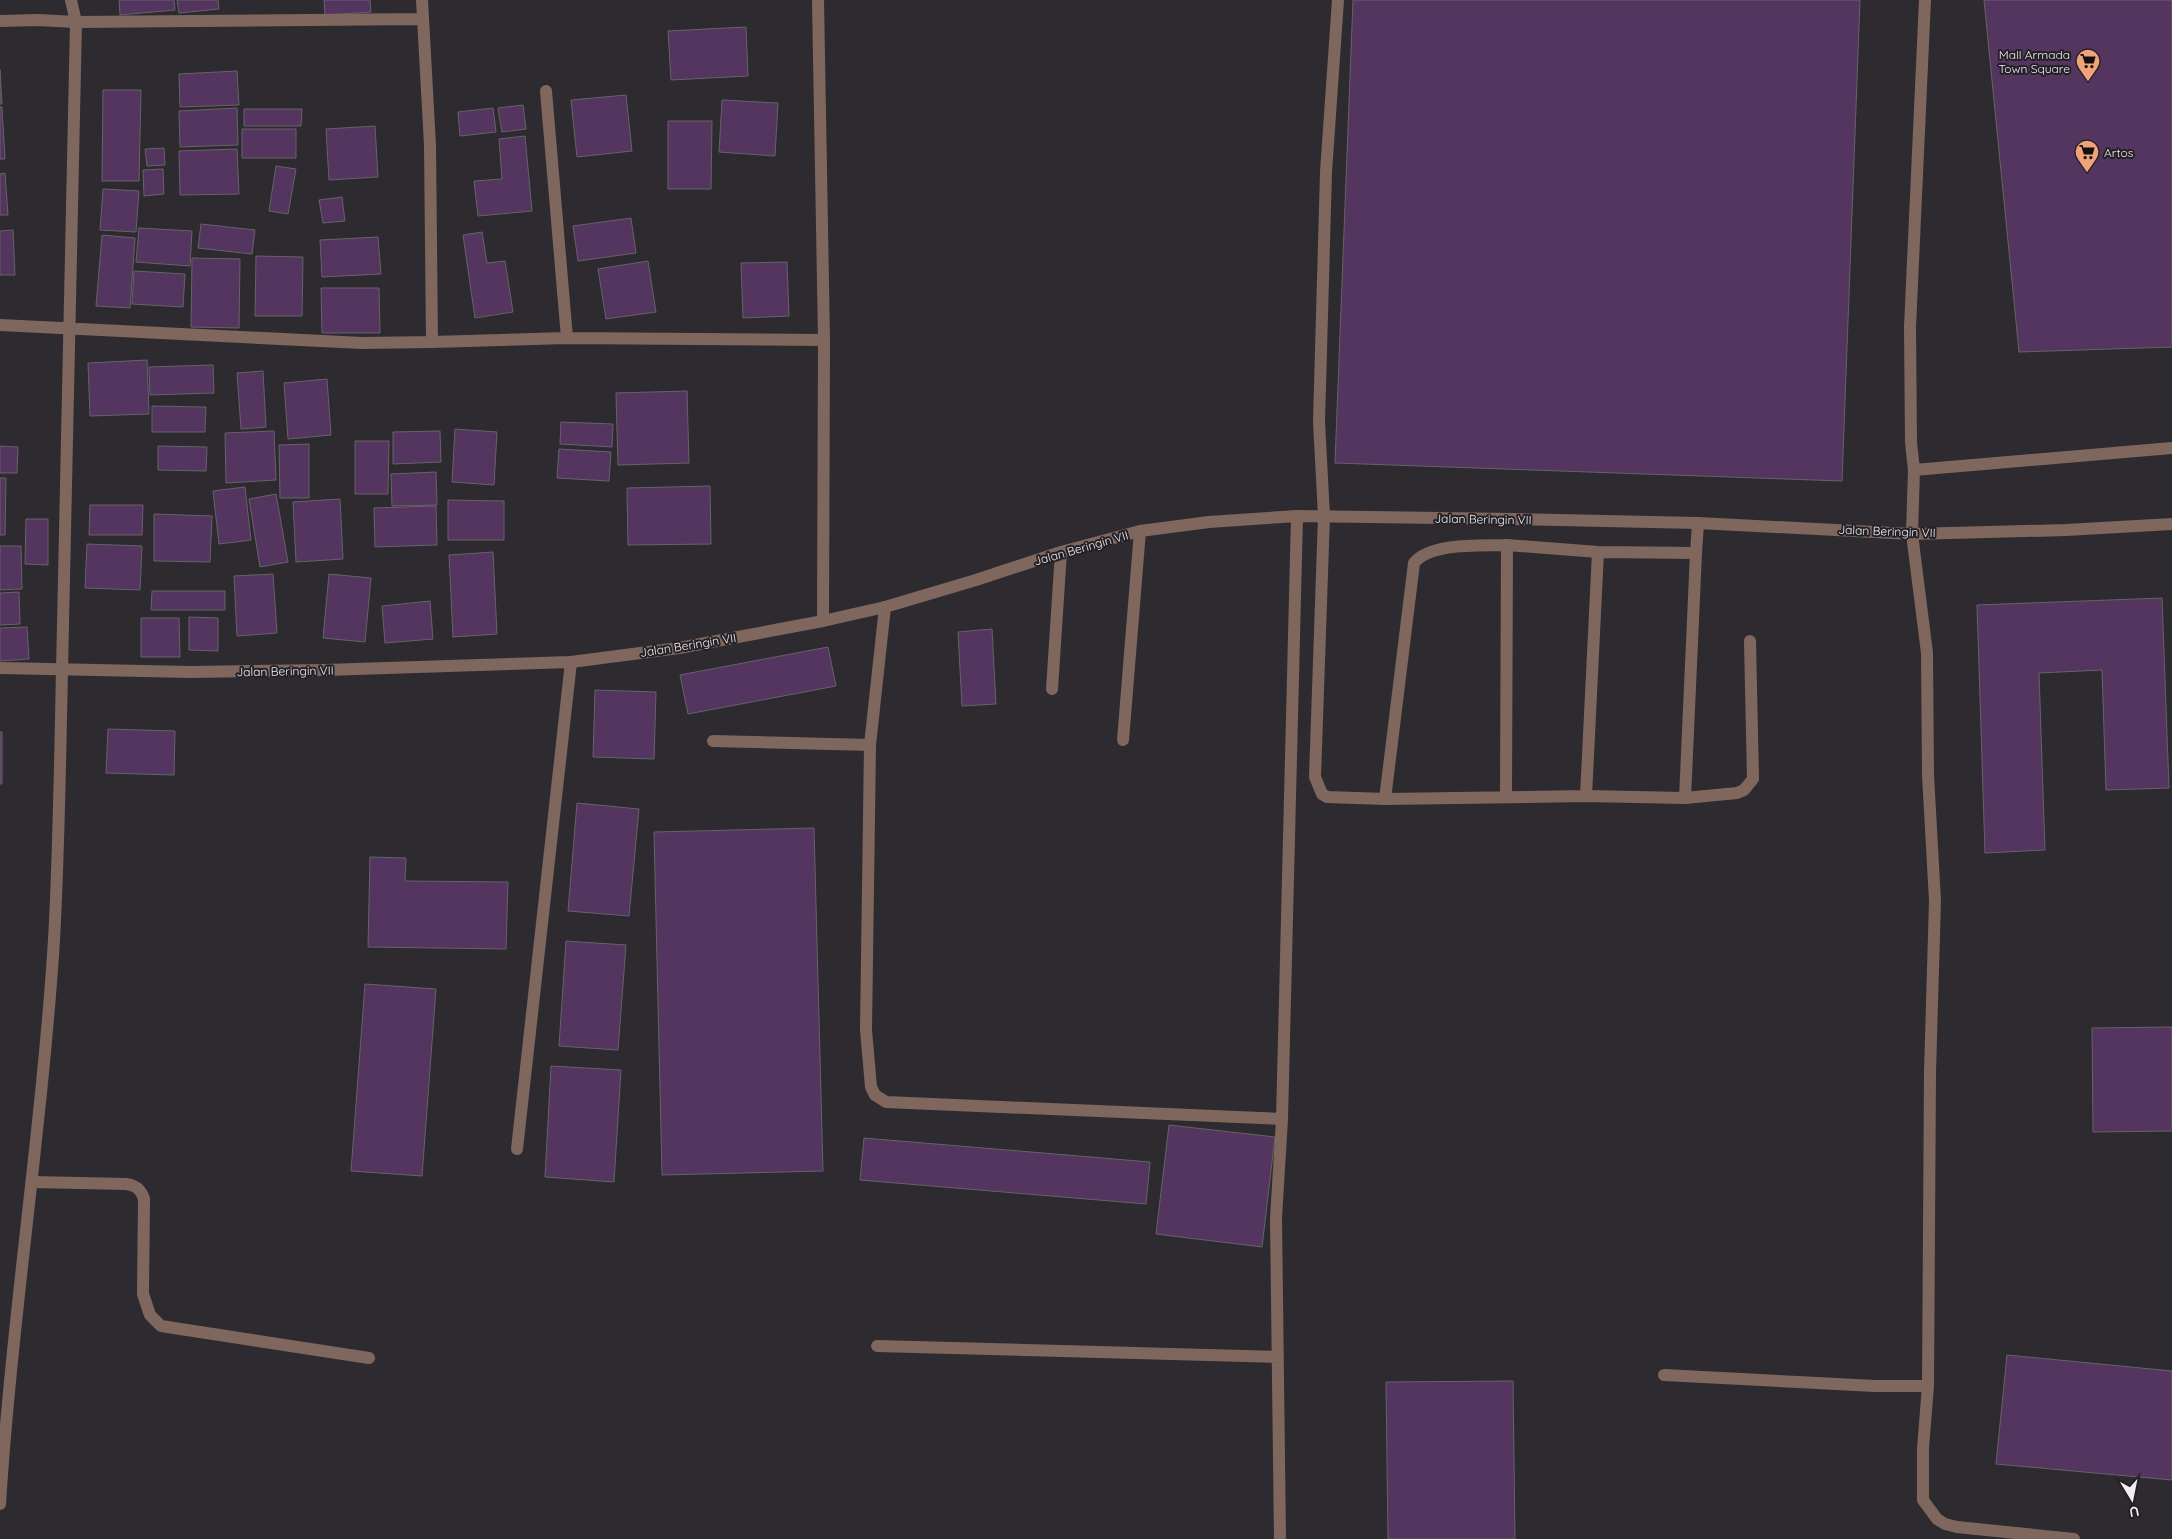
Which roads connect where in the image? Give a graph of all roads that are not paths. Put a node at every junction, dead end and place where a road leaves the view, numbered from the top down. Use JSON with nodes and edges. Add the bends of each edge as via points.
{"nodes":[{"id":1,"x":71,"y":0,"type":"edge"},
{"id":2,"x":422,"y":0,"type":"edge"},
{"id":3,"x":818,"y":0,"type":"edge"},
{"id":4,"x":1338,"y":0,"type":"edge"},
{"id":5,"x":1925,"y":0,"type":"edge"},
{"id":6,"x":422,"y":19,"type":"junction"},
{"id":7,"x":70,"y":21,"type":"junction"},
{"id":8,"x":0,"y":22,"type":"edge"},
{"id":9,"x":546,"y":91,"type":"dead end"},
{"id":10,"x":0,"y":325,"type":"edge"},
{"id":11,"x":71,"y":329,"type":"junction"},
{"id":12,"x":567,"y":338,"type":"junction"},
{"id":13,"x":824,"y":340,"type":"junction"},
{"id":14,"x":432,"y":342,"type":"junction"},
{"id":15,"x":2172,"y":448,"type":"edge"},
{"id":16,"x":1914,"y":470,"type":"junction"},
{"id":17,"x":1297,"y":516,"type":"junction"},
{"id":18,"x":1324,"y":516,"type":"junction"},
{"id":19,"x":1698,"y":522,"type":"junction"},
{"id":20,"x":2172,"y":524,"type":"edge"},
{"id":21,"x":1140,"y":531,"type":"junction"},
{"id":22,"x":1912,"y":534,"type":"junction"},
{"id":23,"x":1507,"y":545,"type":"junction"},
{"id":24,"x":1061,"y":552,"type":"junction"},
{"id":25,"x":1598,"y":552,"type":"junction"},
{"id":26,"x":1696,"y":553,"type":"junction"},
{"id":27,"x":885,"y":607,"type":"junction"},
{"id":28,"x":823,"y":621,"type":"junction"},
{"id":29,"x":1750,"y":641,"type":"dead end"},
{"id":30,"x":571,"y":662,"type":"junction"},
{"id":31,"x":0,"y":668,"type":"edge"},
{"id":32,"x":62,"y":671,"type":"junction"},
{"id":33,"x":1052,"y":689,"type":"dead end"},
{"id":34,"x":1123,"y":740,"type":"dead end"},
{"id":35,"x":712,"y":741,"type":"dead end"},
{"id":36,"x":870,"y":745,"type":"junction"},
{"id":37,"x":1506,"y":796,"type":"junction"},
{"id":38,"x":1586,"y":796,"type":"junction"},
{"id":39,"x":1685,"y":798,"type":"junction"},
{"id":40,"x":1385,"y":799,"type":"junction"},
{"id":41,"x":1282,"y":1119,"type":"junction"},
{"id":42,"x":517,"y":1149,"type":"dead end"},
{"id":43,"x":32,"y":1182,"type":"junction"},
{"id":44,"x":876,"y":1346,"type":"dead end"},
{"id":45,"x":1278,"y":1357,"type":"junction"},
{"id":46,"x":369,"y":1358,"type":"dead end"},
{"id":47,"x":1664,"y":1375,"type":"dead end"},
{"id":48,"x":1928,"y":1386,"type":"junction"},
{"id":49,"x":0,"y":1504,"type":"edge"},
{"id":50,"x":1280,"y":1539,"type":"edge"},
{"id":51,"x":2074,"y":1539,"type":"edge"}],
"edges":[{"from":1,"to":7,"type":"street"},
{"from":2,"to":6,"type":"street"},
{"from":3,"to":13,"type":"street"},
{"from":4,"to":18,"type":"street","via":[[1326,172],[1319,422]]},
{"from":5,"to":16,"type":"street","via":[[1910,327]]},
{"from":6,"to":7,"type":"street"},
{"from":6,"to":14,"type":"street","via":[[430,145]]},
{"from":7,"to":8,"type":"street"},
{"from":7,"to":11,"type":"street"},
{"from":9,"to":12,"type":"street"},
{"from":10,"to":11,"type":"street"},
{"from":11,"to":14,"type":"street","via":[[362,343]]},
{"from":11,"to":32,"type":"street"},
{"from":12,"to":13,"type":"street"},
{"from":12,"to":14,"type":"street"},
{"from":13,"to":28,"type":"street"},
{"from":15,"to":16,"type":"street"},
{"from":16,"to":22,"type":"street"},
{"from":17,"to":18,"type":"street","name":"Jalan Beringin VII"},
{"from":17,"to":21,"type":"street","name":"Jalan Beringin VII"},
{"from":17,"to":41,"type":"street"},
{"from":18,"to":19,"type":"street","name":"Jalan Beringin VII"},
{"from":18,"to":40,"type":"street","via":[[1315,777],[1322,794],[1327,797]]},
{"from":19,"to":22,"type":"street","name":"Jalan Beringin VII"},
{"from":19,"to":26,"type":"street"},
{"from":20,"to":22,"type":"street","name":"Jalan Beringin VII"},
{"from":21,"to":24,"type":"street","name":"Jalan Beringin VII"},
{"from":21,"to":34,"type":"street"},
{"from":22,"to":48,"type":"street","via":[[1927,653],[1928,775],[1935,901],[1930,1072]]},
{"from":23,"to":25,"type":"street"},
{"from":23,"to":37,"type":"street"},
{"from":23,"to":40,"type":"street","via":[[1434,550],[1414,563]]},
{"from":24,"to":27,"type":"street","name":"Jalan Beringin VII"},
{"from":24,"to":33,"type":"street"},
{"from":25,"to":26,"type":"street"},
{"from":25,"to":38,"type":"street"},
{"from":26,"to":39,"type":"street"},
{"from":27,"to":28,"type":"street","name":"Jalan Beringin VII"},
{"from":27,"to":36,"type":"street"},
{"from":28,"to":30,"type":"street","name":"Jalan Beringin VII","via":[[679,648]]},
{"from":29,"to":39,"type":"street","via":[[1753,779],[1737,793]]},
{"from":30,"to":32,"type":"street","name":"Jalan Beringin VII","via":[[325,670]]},
{"from":30,"to":42,"type":"street"},
{"from":31,"to":32,"type":"street","name":"Jalan Beringin VII"},
{"from":32,"to":43,"type":"street","via":[[54,941]]},
{"from":35,"to":36,"type":"street"},
{"from":36,"to":41,"type":"street","via":[[866,1030],[871,1087],[876,1095],[886,1102]]},
{"from":37,"to":38,"type":"street"},
{"from":37,"to":40,"type":"street"},
{"from":38,"to":39,"type":"street"},
{"from":41,"to":45,"type":"street","via":[[1276,1218]]},
{"from":43,"to":46,"type":"street","via":[[126,1184],[138,1188],[144,1198],[144,1294],[150,1315],[161,1326]]},
{"from":43,"to":49,"type":"street"},
{"from":44,"to":45,"type":"street"},
{"from":45,"to":50,"type":"street"},
{"from":47,"to":48,"type":"street"},
{"from":48,"to":51,"type":"street","via":[[1923,1500],[1932,1515],[1957,1528]]}]}
